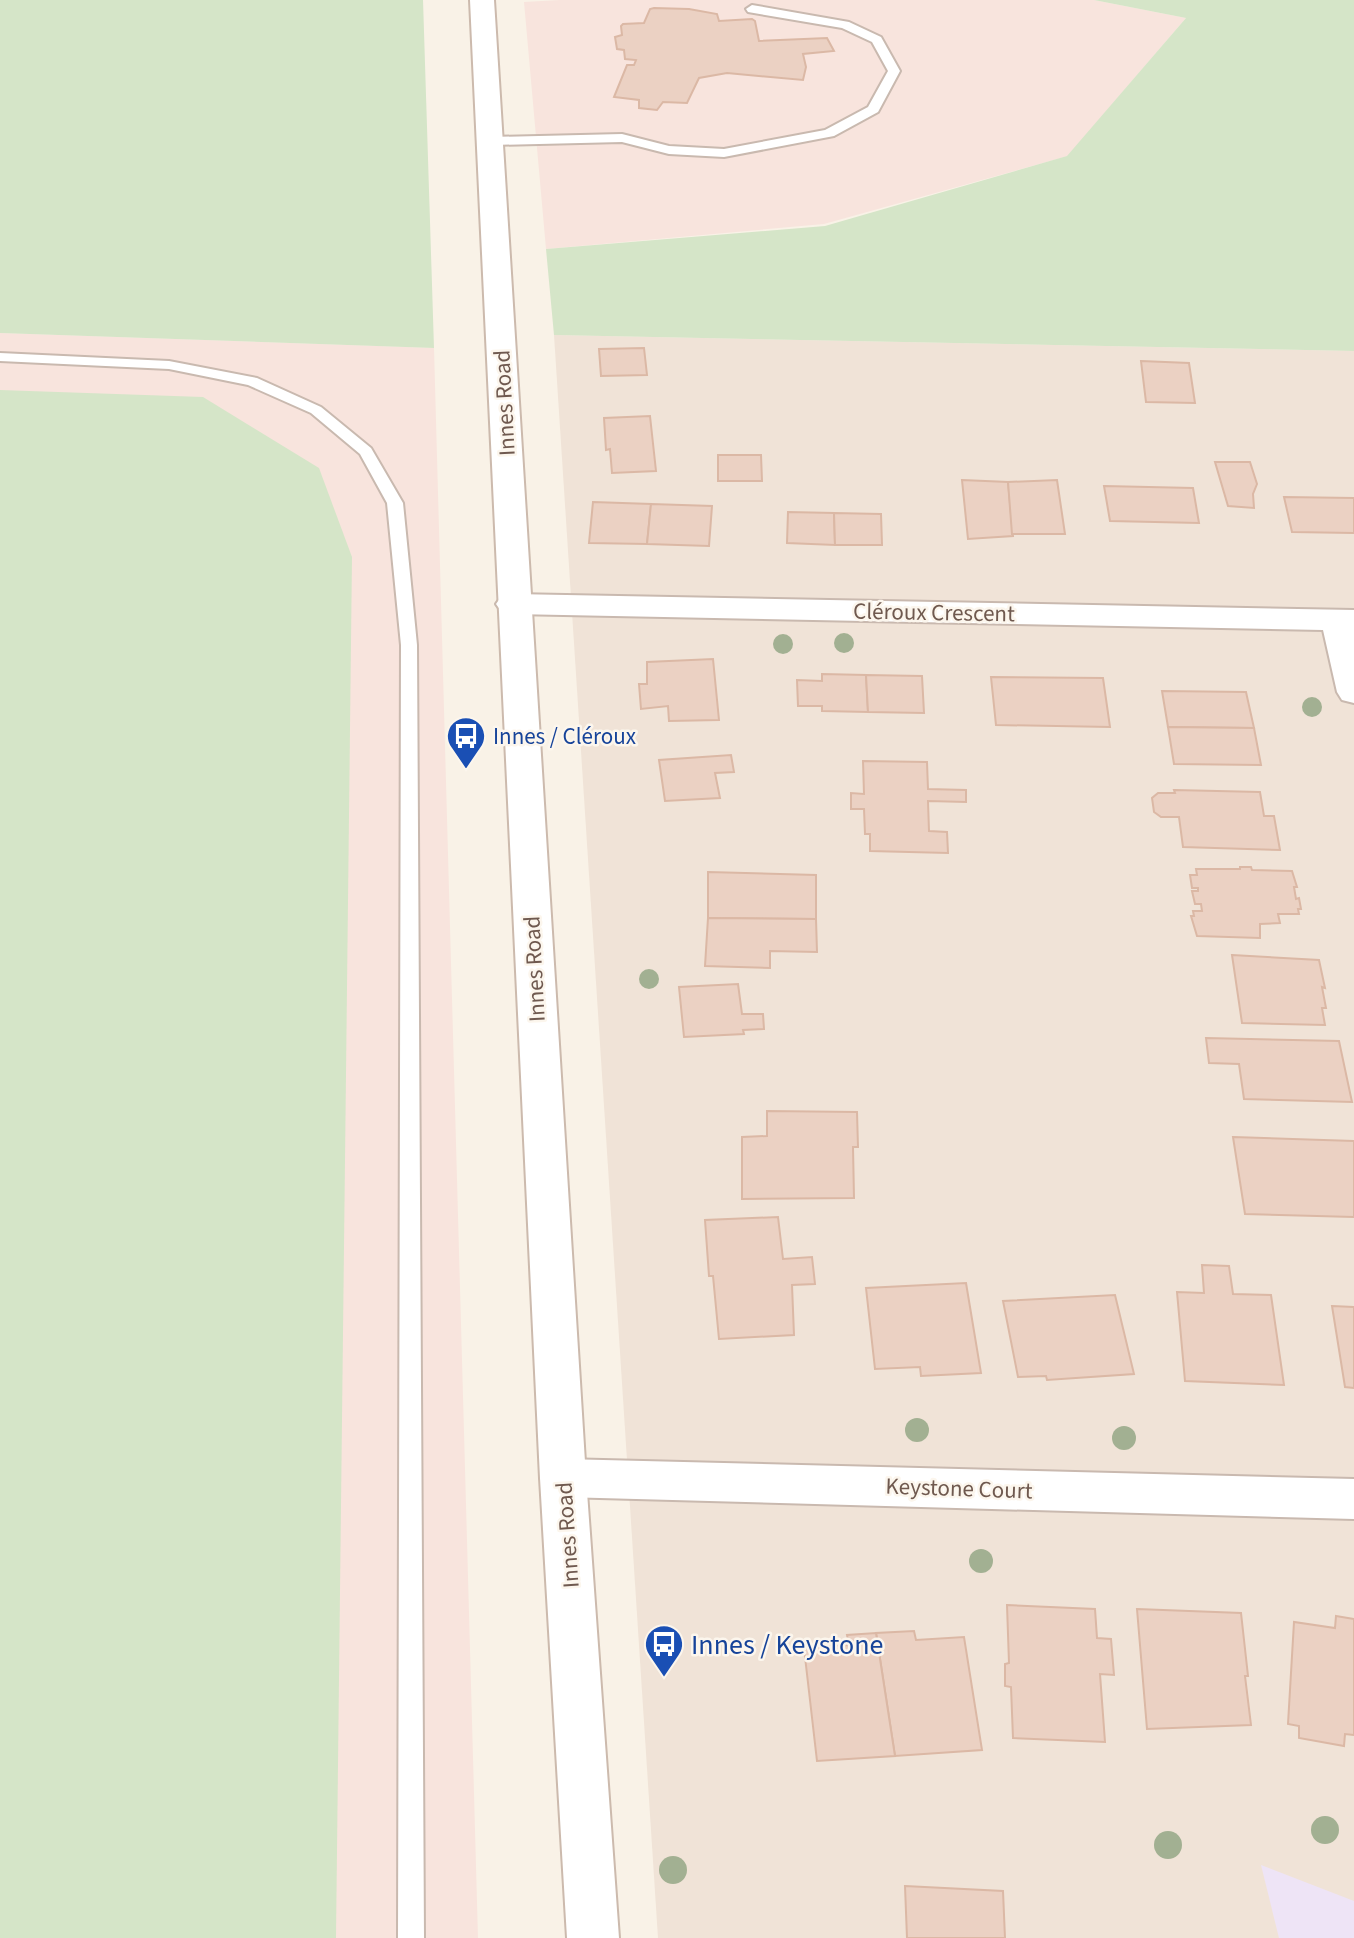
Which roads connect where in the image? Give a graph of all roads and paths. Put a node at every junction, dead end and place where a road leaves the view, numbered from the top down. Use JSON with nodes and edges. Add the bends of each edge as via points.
{"nodes":[{"id":1,"x":482,"y":0,"type":"edge"},
{"id":2,"x":752,"y":9,"type":"dead end"},
{"id":3,"x":492,"y":141,"type":"junction"},
{"id":4,"x":0,"y":357,"type":"edge"},
{"id":5,"x":513,"y":604,"type":"junction"},
{"id":6,"x":1346,"y":620,"type":"edge"},
{"id":7,"x":1354,"y":692,"type":"edge"},
{"id":8,"x":563,"y":1478,"type":"junction"},
{"id":9,"x":1354,"y":1499,"type":"edge"},
{"id":10,"x":411,"y":1938,"type":"edge"},
{"id":11,"x":593,"y":1938,"type":"edge"}],
"edges":[{"from":1,"to":3,"type":"street","name":"Innes Road"},
{"from":2,"to":3,"type":"lane","via":[[845,26],[877,40],[894,71],[873,109],[829,133],[724,153],[669,150],[622,138]]},
{"from":3,"to":5,"type":"street","name":"Innes Road"},
{"from":4,"to":10,"type":"lane","via":[[169,365],[252,381],[316,410],[366,451],[395,503],[409,645]]},
{"from":5,"to":6,"type":"street","name":"Cléroux Crescent"},
{"from":5,"to":8,"type":"street","name":"Innes Road"},
{"from":6,"to":7,"type":"street","via":[[1342,648]]},
{"from":8,"to":9,"type":"street","name":"Keystone Court"},
{"from":8,"to":11,"type":"street","name":"Innes Road"}]}
